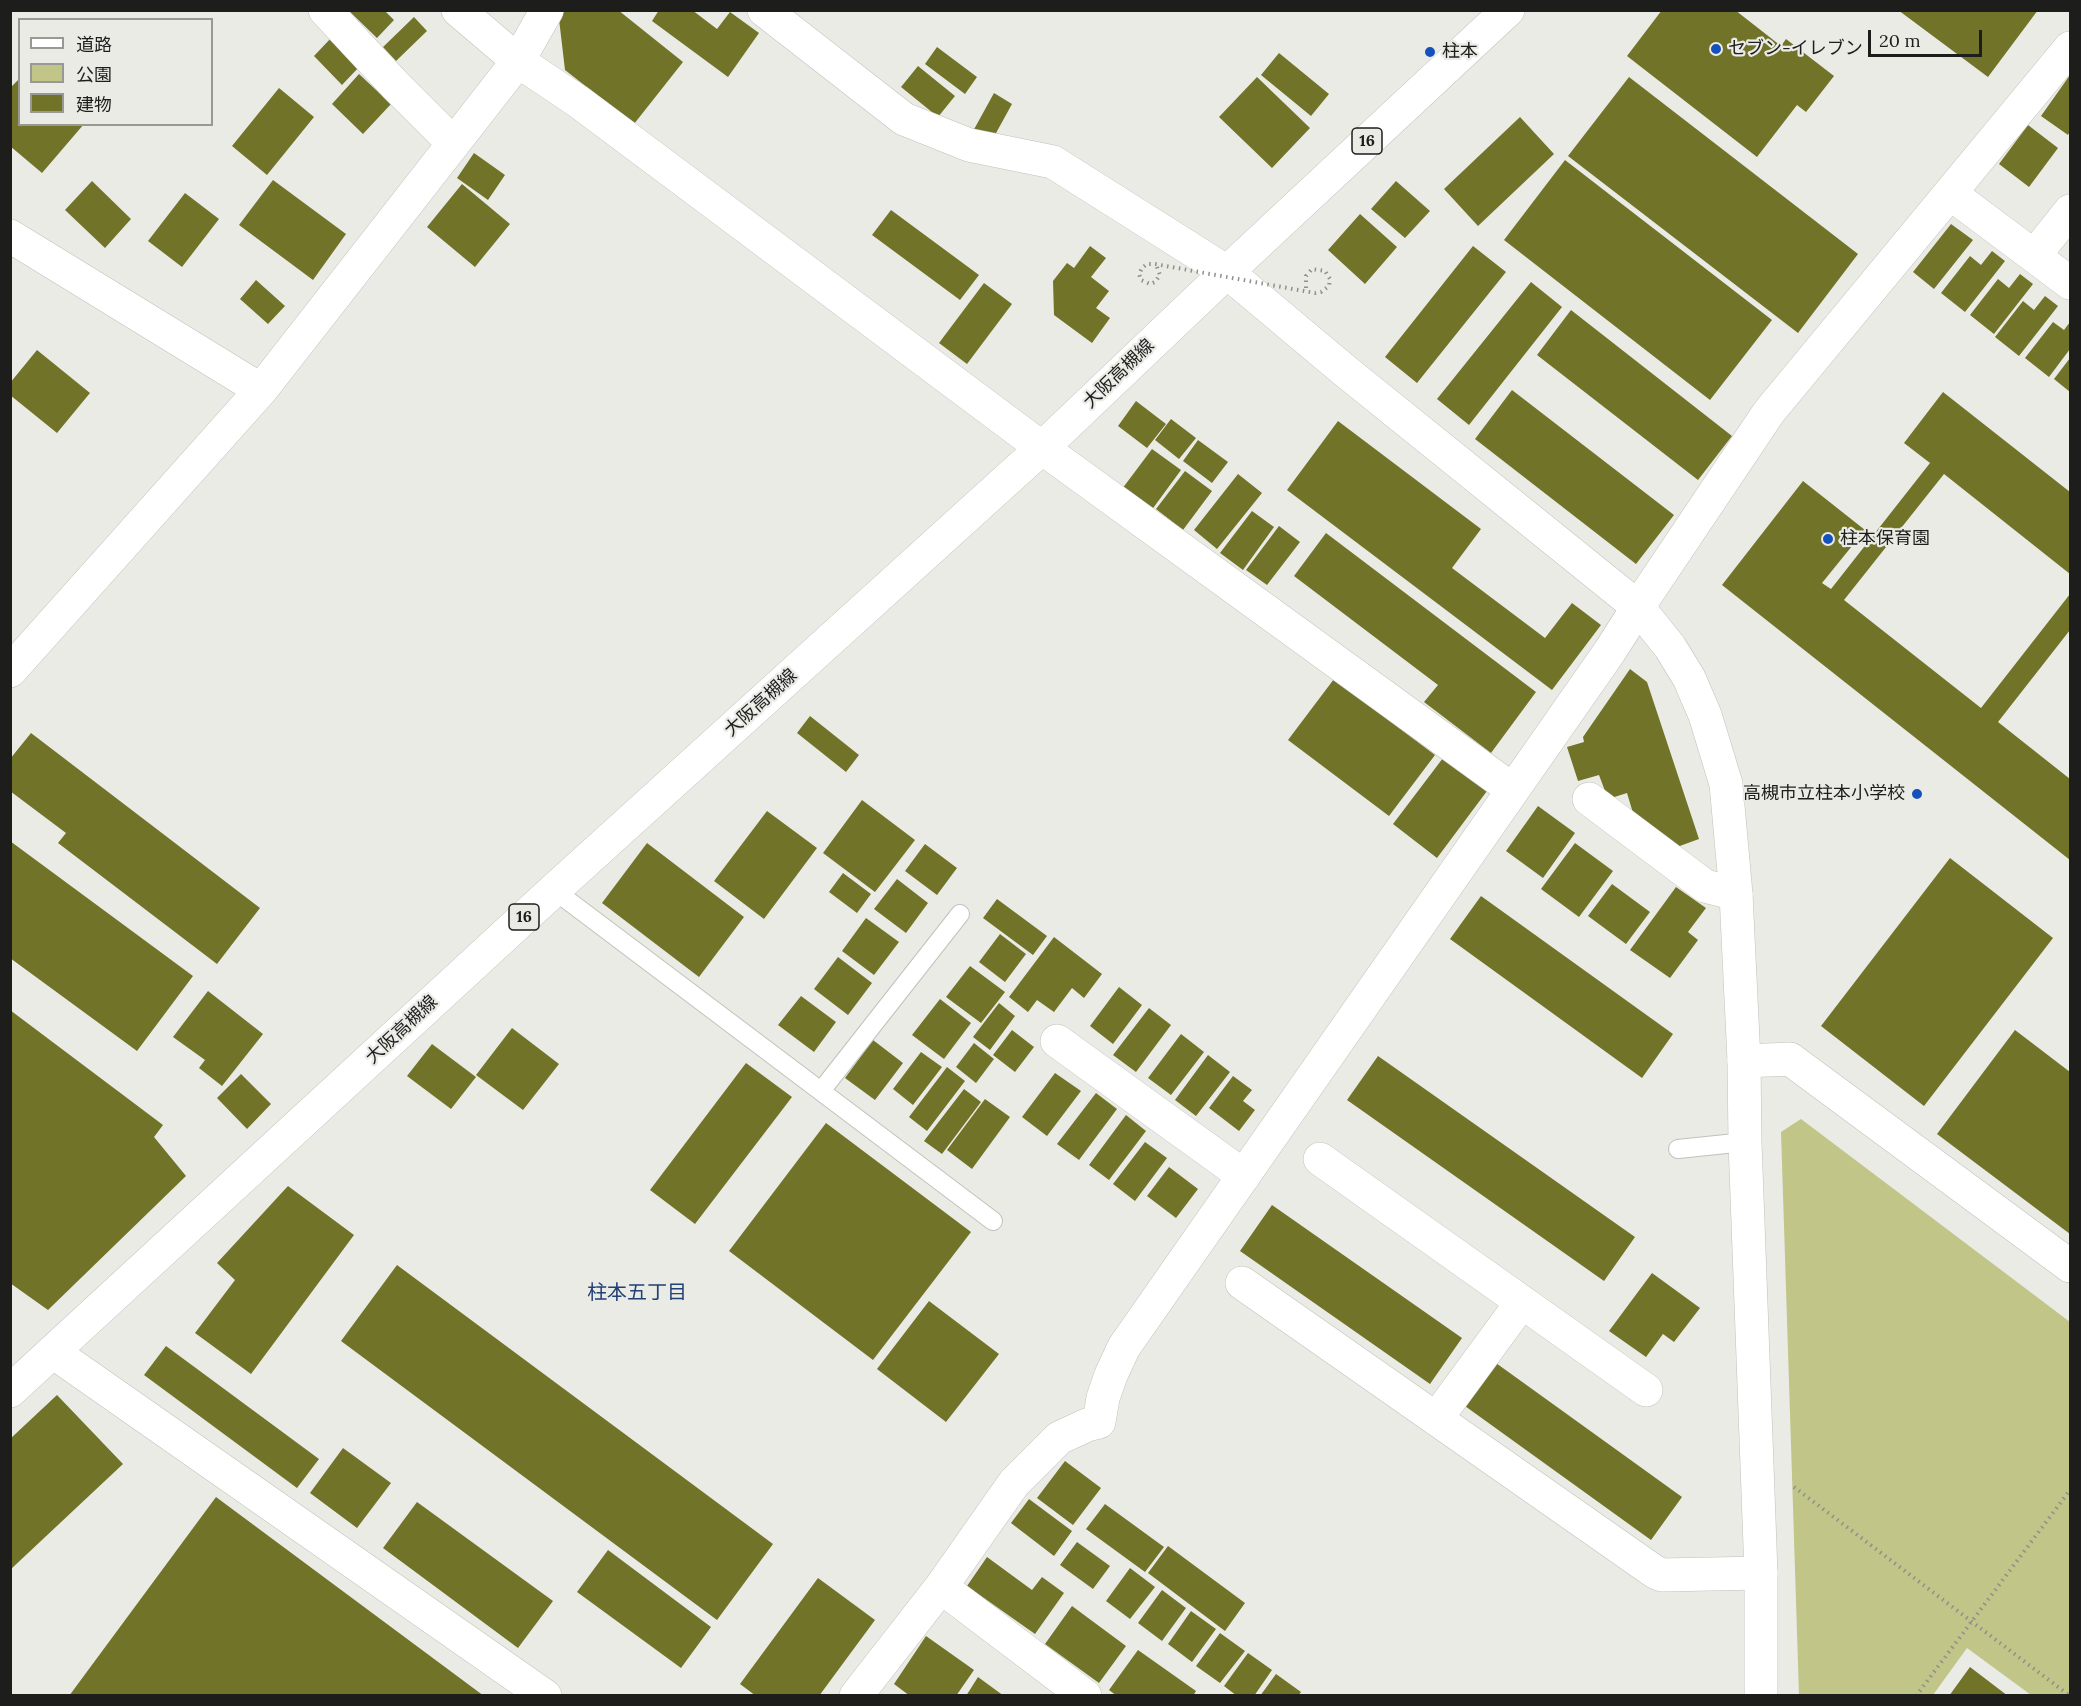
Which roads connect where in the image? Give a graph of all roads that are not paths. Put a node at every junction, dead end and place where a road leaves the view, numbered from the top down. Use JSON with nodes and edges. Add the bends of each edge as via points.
{"nodes":[{"id":1,"x":325,"y":10,"type":"edge"},
{"id":2,"x":458,"y":10,"type":"edge"},
{"id":3,"x":547,"y":10,"type":"edge"},
{"id":4,"x":764,"y":10,"type":"edge"},
{"id":5,"x":1508,"y":10,"type":"edge"},
{"id":6,"x":2070,"y":48,"type":"edge"},
{"id":7,"x":518,"y":61,"type":"junction"},
{"id":8,"x":453,"y":143,"type":"junction"},
{"id":9,"x":1952,"y":194,"type":"junction"},
{"id":10,"x":2070,"y":211,"type":"edge"},
{"id":11,"x":10,"y":236,"type":"edge"},
{"id":12,"x":2034,"y":256,"type":"junction"},
{"id":13,"x":1227,"y":272,"type":"junction"},
{"id":14,"x":2070,"y":284,"type":"edge"},
{"id":15,"x":261,"y":390,"type":"junction"},
{"id":16,"x":1042,"y":448,"type":"junction"},
{"id":17,"x":1638,"y":607,"type":"junction"},
{"id":18,"x":10,"y":671,"type":"edge"},
{"id":19,"x":1513,"y":790,"type":"junction"},
{"id":20,"x":1588,"y":799,"type":"dead end"},
{"id":21,"x":554,"y":890,"type":"junction"},
{"id":22,"x":1736,"y":894,"type":"junction"},
{"id":23,"x":960,"y":915,"type":"dead end"},
{"id":24,"x":1057,"y":1041,"type":"dead end"},
{"id":25,"x":1744,"y":1061,"type":"junction"},
{"id":26,"x":820,"y":1091,"type":"junction"},
{"id":27,"x":1744,"y":1142,"type":"junction"},
{"id":28,"x":1678,"y":1149,"type":"dead end"},
{"id":29,"x":1320,"y":1159,"type":"dead end"},
{"id":30,"x":1244,"y":1176,"type":"junction"},
{"id":31,"x":993,"y":1221,"type":"dead end"},
{"id":32,"x":2070,"y":1266,"type":"edge"},
{"id":33,"x":1242,"y":1283,"type":"dead end"},
{"id":34,"x":1522,"y":1302,"type":"junction"},
{"id":35,"x":53,"y":1352,"type":"junction"},
{"id":36,"x":1646,"y":1390,"type":"dead end"},
{"id":37,"x":10,"y":1391,"type":"edge"},
{"id":38,"x":1436,"y":1419,"type":"junction"},
{"id":39,"x":1761,"y":1573,"type":"junction"},
{"id":40,"x":941,"y":1587,"type":"junction"},
{"id":41,"x":545,"y":1695,"type":"edge"},
{"id":42,"x":856,"y":1695,"type":"edge"},
{"id":43,"x":1085,"y":1695,"type":"edge"},
{"id":44,"x":1761,"y":1695,"type":"edge"}],
"edges":[{"from":1,"to":8,"type":"street"},
{"from":2,"to":7,"type":"street"},
{"from":3,"to":7,"type":"street"},
{"from":4,"to":13,"type":"street","via":[[904,119],[969,145],[1053,162]]},
{"from":5,"to":13,"type":"street","name":"大阪高槻線","number":"16"},
{"from":6,"to":9,"type":"street"},
{"from":7,"to":8,"type":"street"},
{"from":7,"to":16,"type":"street","via":[[579,102]]},
{"from":8,"to":15,"type":"street"},
{"from":9,"to":12,"type":"street"},
{"from":9,"to":17,"type":"street","via":[[1769,412]]},
{"from":10,"to":12,"type":"street"},
{"from":11,"to":15,"type":"street"},
{"from":12,"to":14,"type":"street"},
{"from":13,"to":16,"type":"street","name":"大阪高槻線","number":"16"},
{"from":13,"to":17,"type":"street"},
{"from":15,"to":18,"type":"street"},
{"from":16,"to":19,"type":"street"},
{"from":16,"to":21,"type":"street","name":"大阪高槻線","number":"16"},
{"from":17,"to":19,"type":"street"},
{"from":17,"to":22,"type":"street","via":[[1670,647],[1706,714],[1726,784]]},
{"from":19,"to":30,"type":"street"},
{"from":20,"to":22,"type":"street","via":[[1705,886]]},
{"from":21,"to":26,"type":"lane"},
{"from":21,"to":35,"type":"street","name":"大阪高槻線","number":"16"},
{"from":22,"to":25,"type":"street"},
{"from":23,"to":26,"type":"lane"},
{"from":24,"to":30,"type":"street"},
{"from":25,"to":27,"type":"street"},
{"from":25,"to":32,"type":"street","via":[[1790,1059]]},
{"from":26,"to":31,"type":"lane"},
{"from":27,"to":28,"type":"lane"},
{"from":27,"to":39,"type":"street"},
{"from":29,"to":34,"type":"street"},
{"from":30,"to":40,"type":"street","via":[[1124,1347],[1103,1398],[1099,1422],[1059,1438],[1030,1466]]},
{"from":33,"to":38,"type":"street"},
{"from":34,"to":36,"type":"street"},
{"from":34,"to":38,"type":"street"},
{"from":35,"to":37,"type":"street","name":"大阪高槻線","number":"16"},
{"from":35,"to":41,"type":"street"},
{"from":38,"to":39,"type":"street","via":[[1655,1572]]},
{"from":39,"to":44,"type":"street"},
{"from":40,"to":42,"type":"street"},
{"from":40,"to":43,"type":"street"}]}
